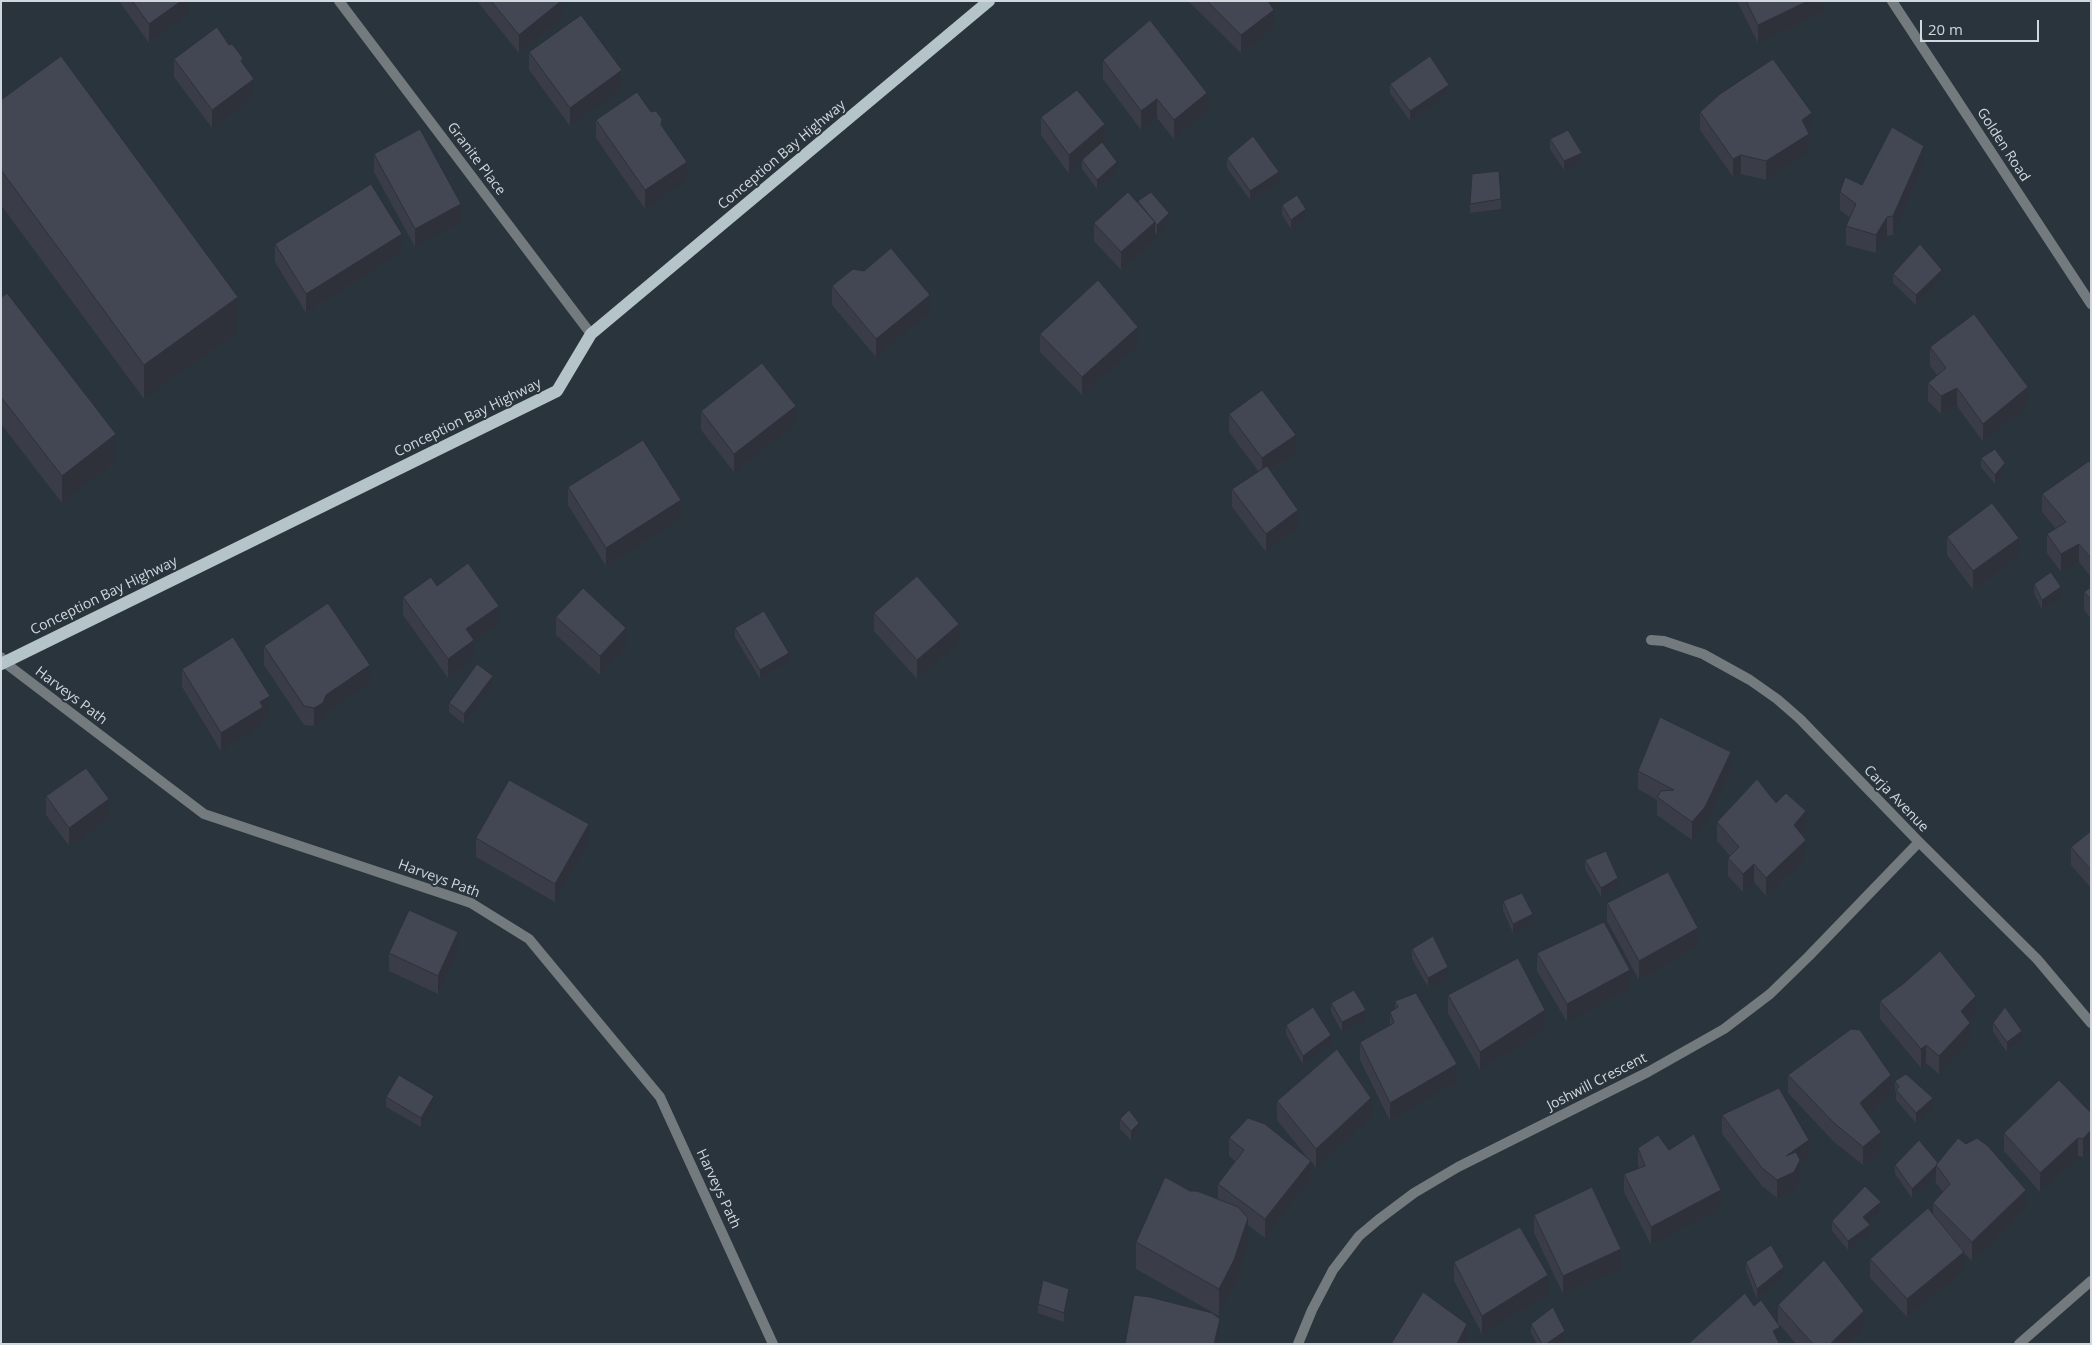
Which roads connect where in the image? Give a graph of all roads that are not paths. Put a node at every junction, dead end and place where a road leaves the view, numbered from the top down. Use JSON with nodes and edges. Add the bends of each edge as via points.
{"nodes":[{"id":1,"x":339,"y":1,"type":"edge"},
{"id":2,"x":989,"y":1,"type":"edge"},
{"id":3,"x":1892,"y":1,"type":"edge"},
{"id":4,"x":2091,"y":304,"type":"edge"},
{"id":5,"x":591,"y":334,"type":"junction"},
{"id":6,"x":1650,"y":640,"type":"dead end"},
{"id":7,"x":2,"y":661,"type":"edge"},
{"id":8,"x":1919,"y":842,"type":"junction"},
{"id":9,"x":2091,"y":1023,"type":"edge"},
{"id":10,"x":2091,"y":1281,"type":"edge"},
{"id":11,"x":774,"y":1344,"type":"edge"},
{"id":12,"x":1298,"y":1344,"type":"edge"},
{"id":13,"x":2019,"y":1344,"type":"edge"}],
"edges":[{"from":1,"to":5,"type":"street","name":"Granite Place"},
{"from":2,"to":5,"type":"main road","name":"Conception Bay Highway"},
{"from":3,"to":4,"type":"street","name":"Golden Road"},
{"from":5,"to":7,"type":"main road","name":"Conception Bay Highway","via":[[557,391]]},
{"from":6,"to":8,"type":"street","name":"Carja Avenue","via":[[1664,641],[1703,654],[1777,699]]},
{"from":7,"to":11,"type":"street","name":"Harveys Path","via":[[204,814],[471,903],[529,939],[660,1097]]},
{"from":8,"to":9,"type":"street","name":"Carja Avenue","via":[[2037,959]]},
{"from":8,"to":12,"type":"street","name":"Joshwill Crescent","via":[[1770,994],[1724,1029],[1648,1072],[1458,1167],[1414,1193],[1378,1220],[1360,1236],[1333,1270]]},
{"from":10,"to":13,"type":"street"}]}
